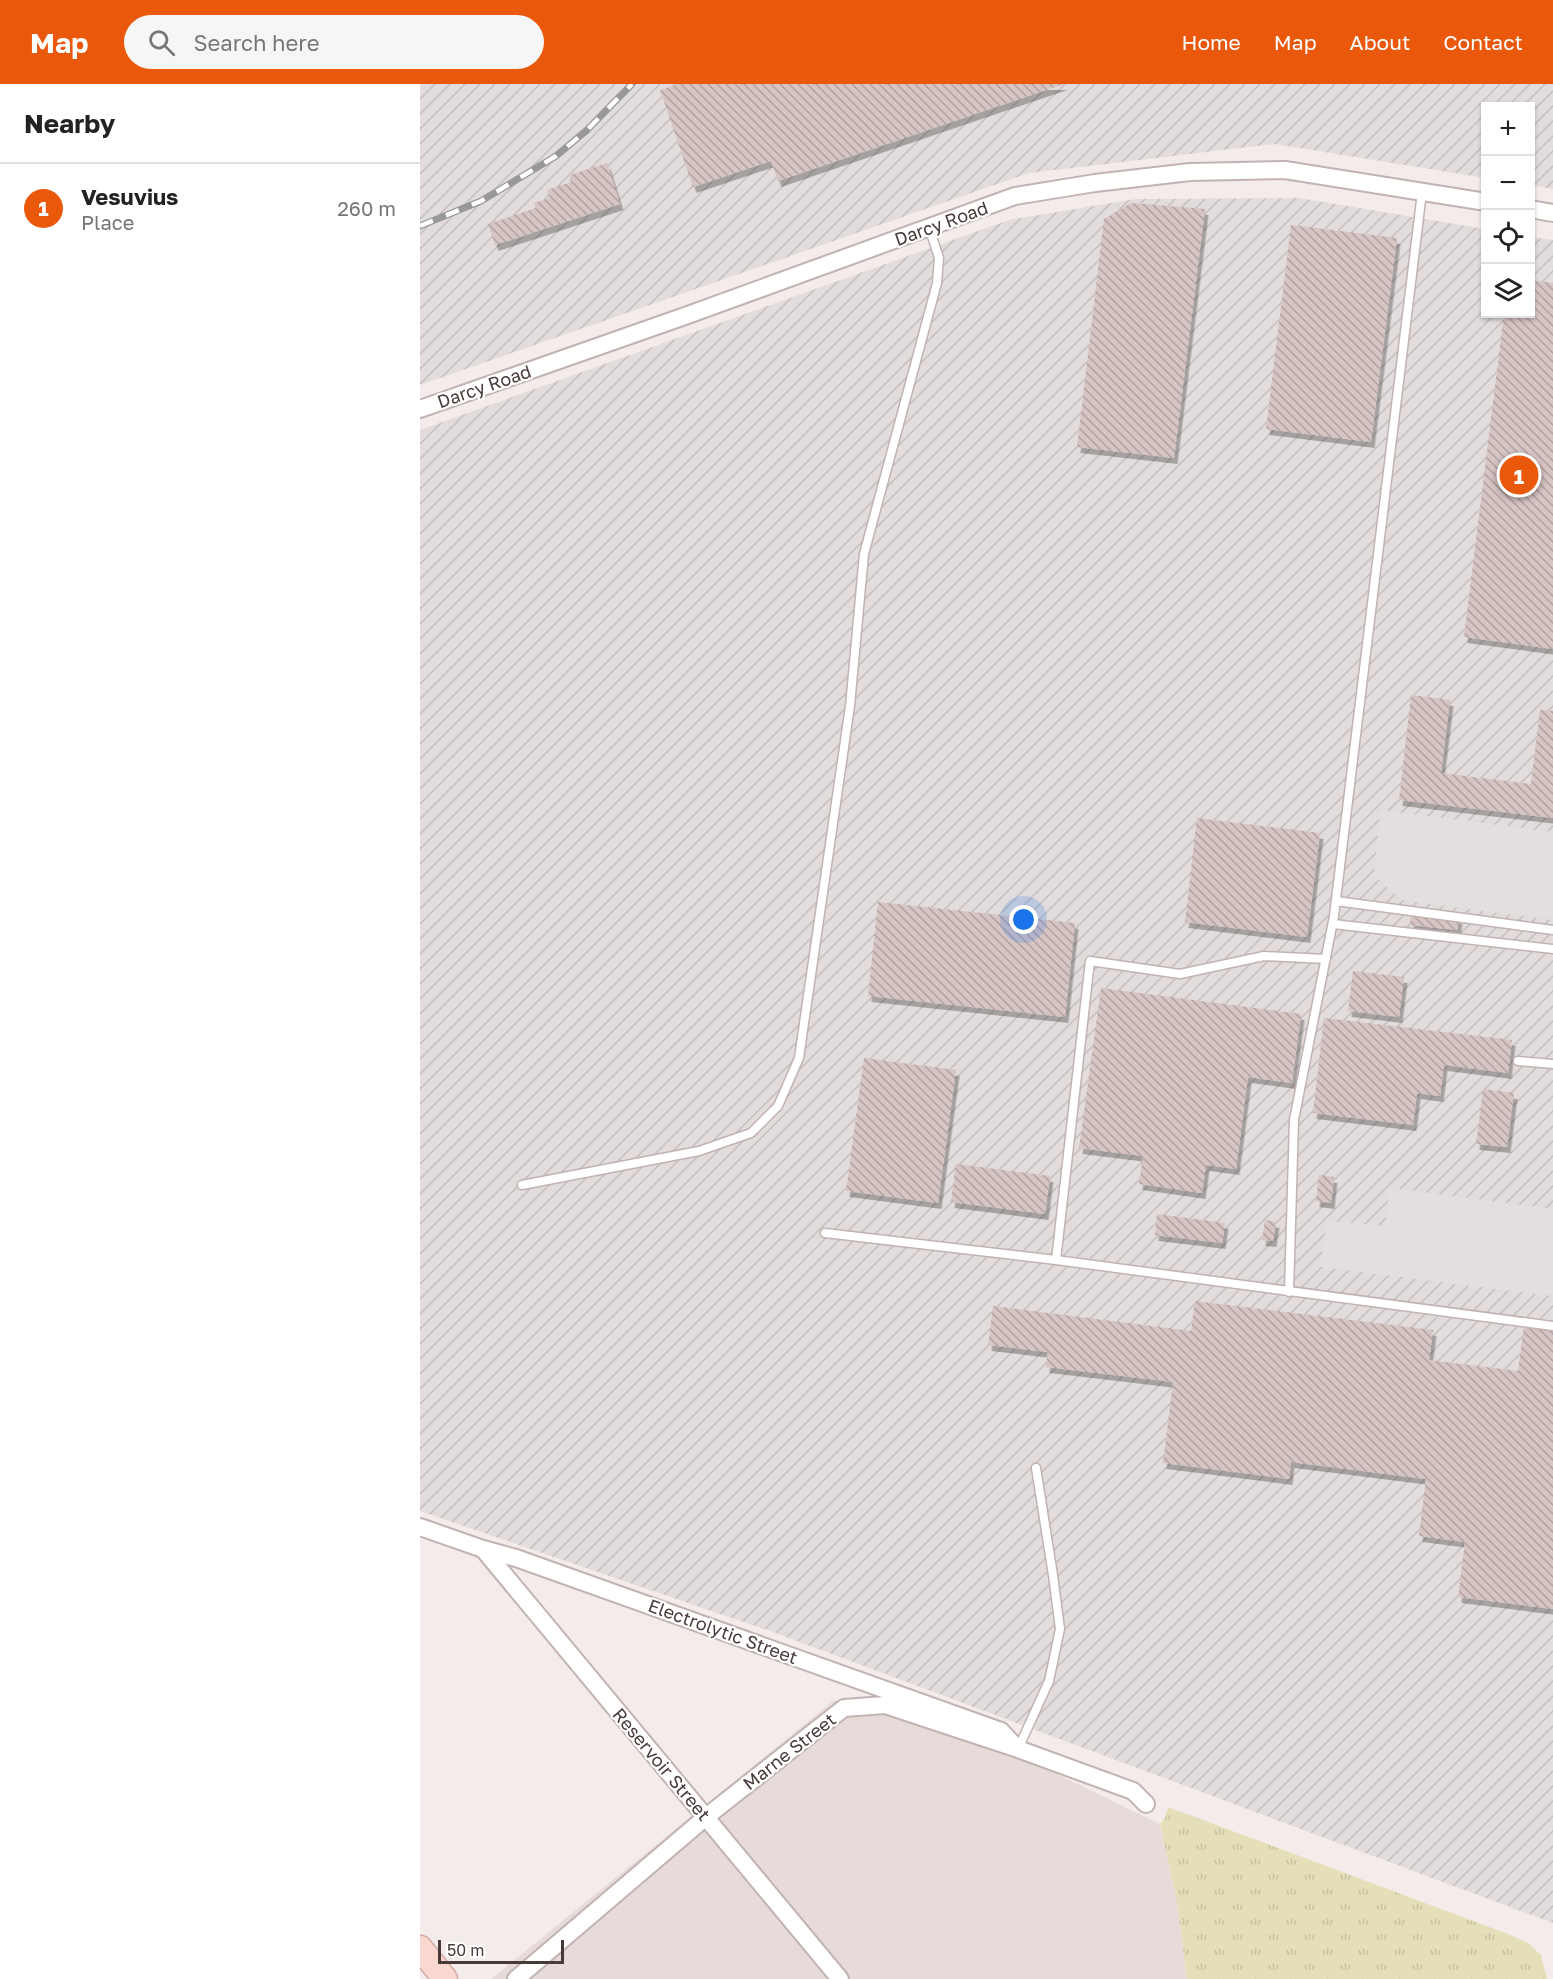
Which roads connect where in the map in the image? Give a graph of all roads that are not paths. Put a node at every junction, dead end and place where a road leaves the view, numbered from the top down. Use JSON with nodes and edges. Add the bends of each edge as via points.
{"nodes":[{"id":1,"x":1422,"y":192,"type":"junction"},
{"id":2,"x":1481,"y":201,"type":"edge"},
{"id":3,"x":1535,"y":210,"type":"edge"},
{"id":4,"x":1553,"y":213,"type":"edge"},
{"id":5,"x":929,"y":227,"type":"junction"},
{"id":6,"x":420,"y":408,"type":"edge"},
{"id":7,"x":1336,"y":901,"type":"junction"},
{"id":8,"x":1332,"y":924,"type":"junction"},
{"id":9,"x":1553,"y":930,"type":"edge"},
{"id":10,"x":1553,"y":949,"type":"edge"},
{"id":11,"x":1326,"y":959,"type":"junction"},
{"id":12,"x":1518,"y":1061,"type":"dead end"},
{"id":13,"x":1553,"y":1064,"type":"edge"},
{"id":14,"x":522,"y":1185,"type":"dead end"},
{"id":15,"x":825,"y":1233,"type":"dead end"},
{"id":16,"x":1056,"y":1260,"type":"junction"},
{"id":17,"x":1288,"y":1292,"type":"junction"},
{"id":18,"x":1553,"y":1326,"type":"edge"},
{"id":19,"x":1036,"y":1468,"type":"dead end"},
{"id":20,"x":420,"y":1527,"type":"edge"},
{"id":21,"x":483,"y":1549,"type":"junction"},
{"id":22,"x":1018,"y":1749,"type":"junction"},
{"id":23,"x":1146,"y":1804,"type":"dead end"},
{"id":24,"x":706,"y":1817,"type":"junction"},
{"id":25,"x":420,"y":1948,"type":"edge"},
{"id":26,"x":445,"y":1979,"type":"edge"},
{"id":27,"x":516,"y":1979,"type":"edge"},
{"id":28,"x":840,"y":1979,"type":"edge"}],
"edges":[{"from":1,"to":2,"type":"street","name":"Darcy Road"},
{"from":1,"to":5,"type":"street","name":"Darcy Road","via":[[1285,170],[1190,172],[1015,196]]},
{"from":1,"to":7,"type":"lane"},
{"from":3,"to":4,"type":"street"},
{"from":5,"to":6,"type":"street","name":"Darcy Road"},
{"from":5,"to":14,"type":"lane","via":[[939,258],[937,283],[864,554],[850,706],[799,1058],[778,1106],[751,1133],[699,1151]]},
{"from":7,"to":8,"type":"lane"},
{"from":7,"to":9,"type":"lane"},
{"from":8,"to":10,"type":"lane"},
{"from":8,"to":11,"type":"lane"},
{"from":11,"to":16,"type":"lane","via":[[1264,956],[1180,974],[1090,961]]},
{"from":11,"to":17,"type":"lane","via":[[1294,1120]]},
{"from":12,"to":13,"type":"lane"},
{"from":15,"to":16,"type":"lane"},
{"from":16,"to":17,"type":"lane"},
{"from":17,"to":18,"type":"lane"},
{"from":19,"to":22,"type":"lane","via":[[1060,1629],[1049,1680]]},
{"from":20,"to":21,"type":"street","name":"Electrolytic Street"},
{"from":21,"to":22,"type":"street","name":"Electrolytic Street","via":[[1001,1731]]},
{"from":21,"to":24,"type":"street","name":"Reservoir Street"},
{"from":22,"to":23,"type":"street","name":"Marne Street","via":[[1133,1791]]},
{"from":22,"to":24,"type":"street","name":"Marne Street","via":[[885,1705],[844,1708]]},
{"from":24,"to":27,"type":"street","name":"Marne Street"},
{"from":24,"to":28,"type":"street","name":"Reservoir Street"},
{"from":25,"to":26,"type":"main road"}]}
